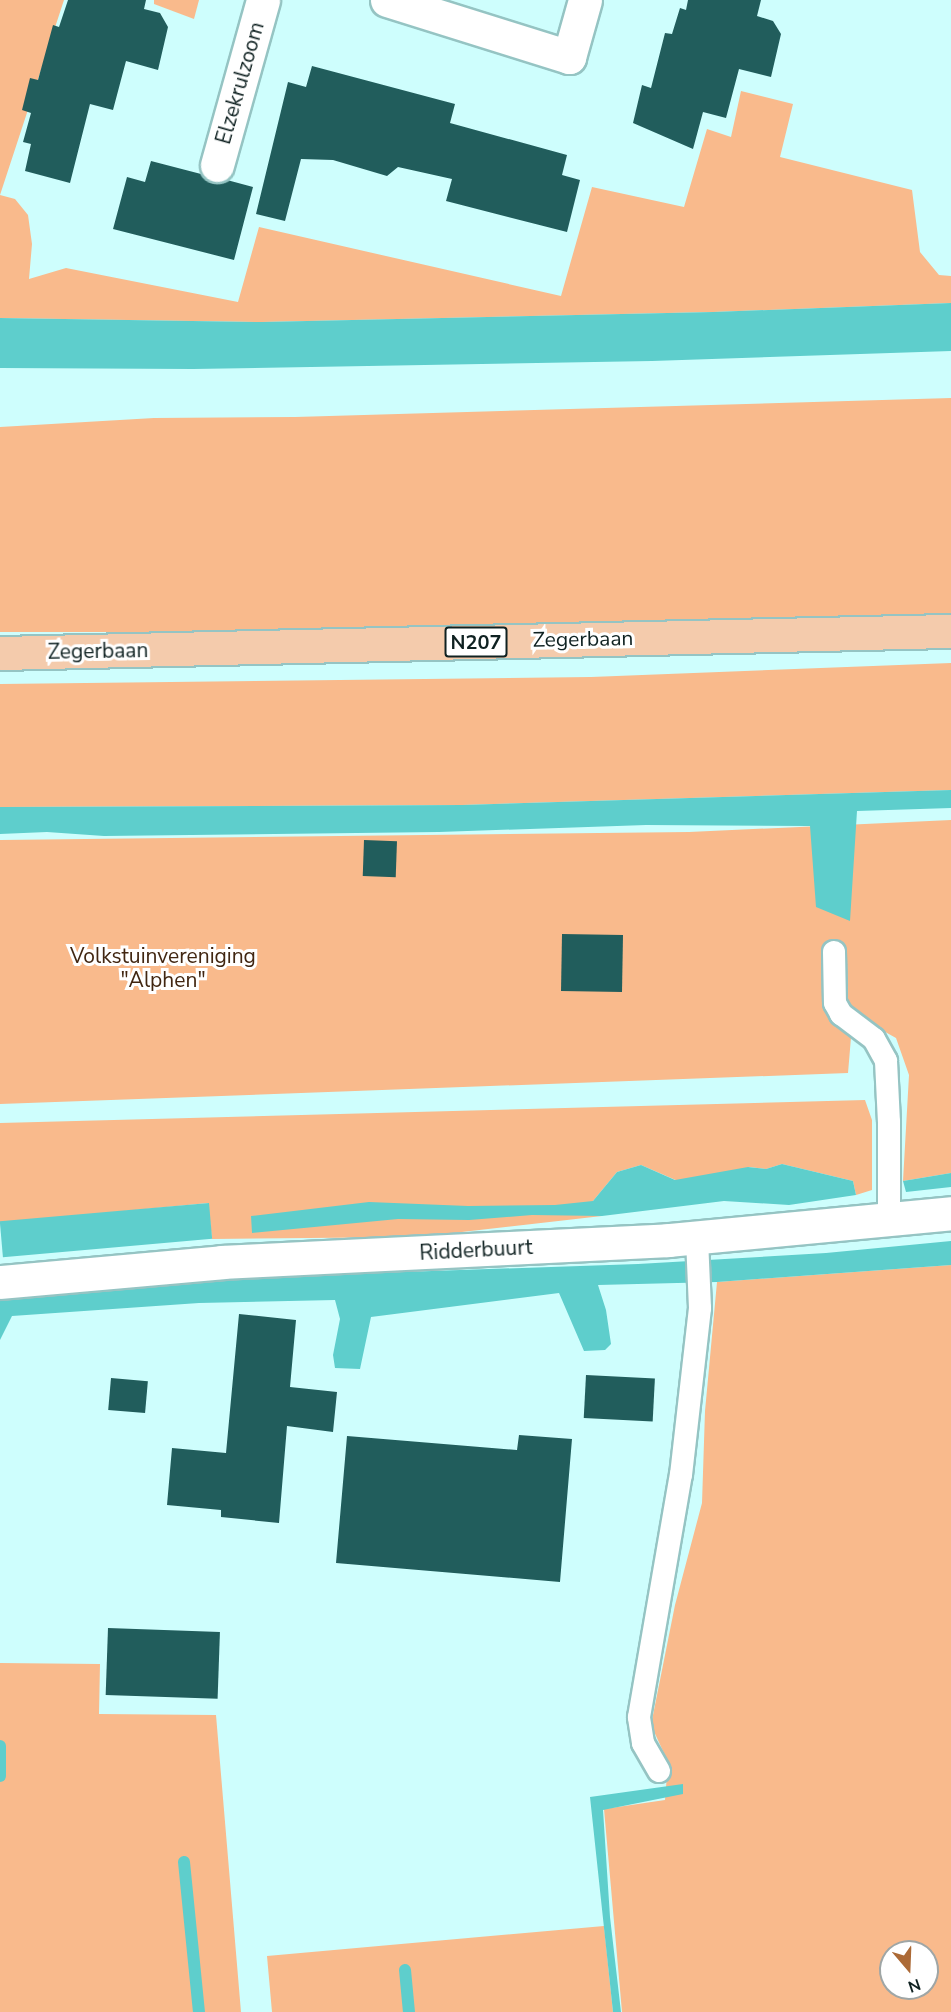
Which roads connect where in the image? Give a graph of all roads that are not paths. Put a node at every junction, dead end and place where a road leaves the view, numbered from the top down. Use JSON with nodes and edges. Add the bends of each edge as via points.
{"nodes":[{"id":1,"x":263,"y":0,"type":"edge"},
{"id":2,"x":387,"y":0,"type":"edge"},
{"id":3,"x":585,"y":0,"type":"edge"},
{"id":4,"x":216,"y":165,"type":"dead end"},
{"id":5,"x":951,"y":631,"type":"edge"},
{"id":6,"x":0,"y":653,"type":"edge"},
{"id":7,"x":834,"y":952,"type":"dead end"},
{"id":8,"x":951,"y":1214,"type":"edge"},
{"id":9,"x":889,"y":1219,"type":"junction"},
{"id":10,"x":697,"y":1238,"type":"junction"},
{"id":11,"x":0,"y":1282,"type":"edge"},
{"id":12,"x":659,"y":1771,"type":"dead end"}],
"edges":[{"from":1,"to":4,"type":"street","name":"Elzekrulzoom"},
{"from":2,"to":3,"type":"street","via":[[569,57]]},
{"from":5,"to":6,"type":"main road","name":"Zegerbaan","number":"N207"},
{"from":7,"to":9,"type":"lane","via":[[835,1003],[841,1014],[874,1039],[886,1060]]},
{"from":8,"to":9,"type":"street","name":"Ridderbuurt"},
{"from":9,"to":10,"type":"street","name":"Ridderbuurt"},
{"from":10,"to":11,"type":"street","name":"Ridderbuurt","via":[[222,1262]]},
{"from":10,"to":12,"type":"lane","via":[[700,1308],[681,1475],[639,1718],[643,1743]]}]}
